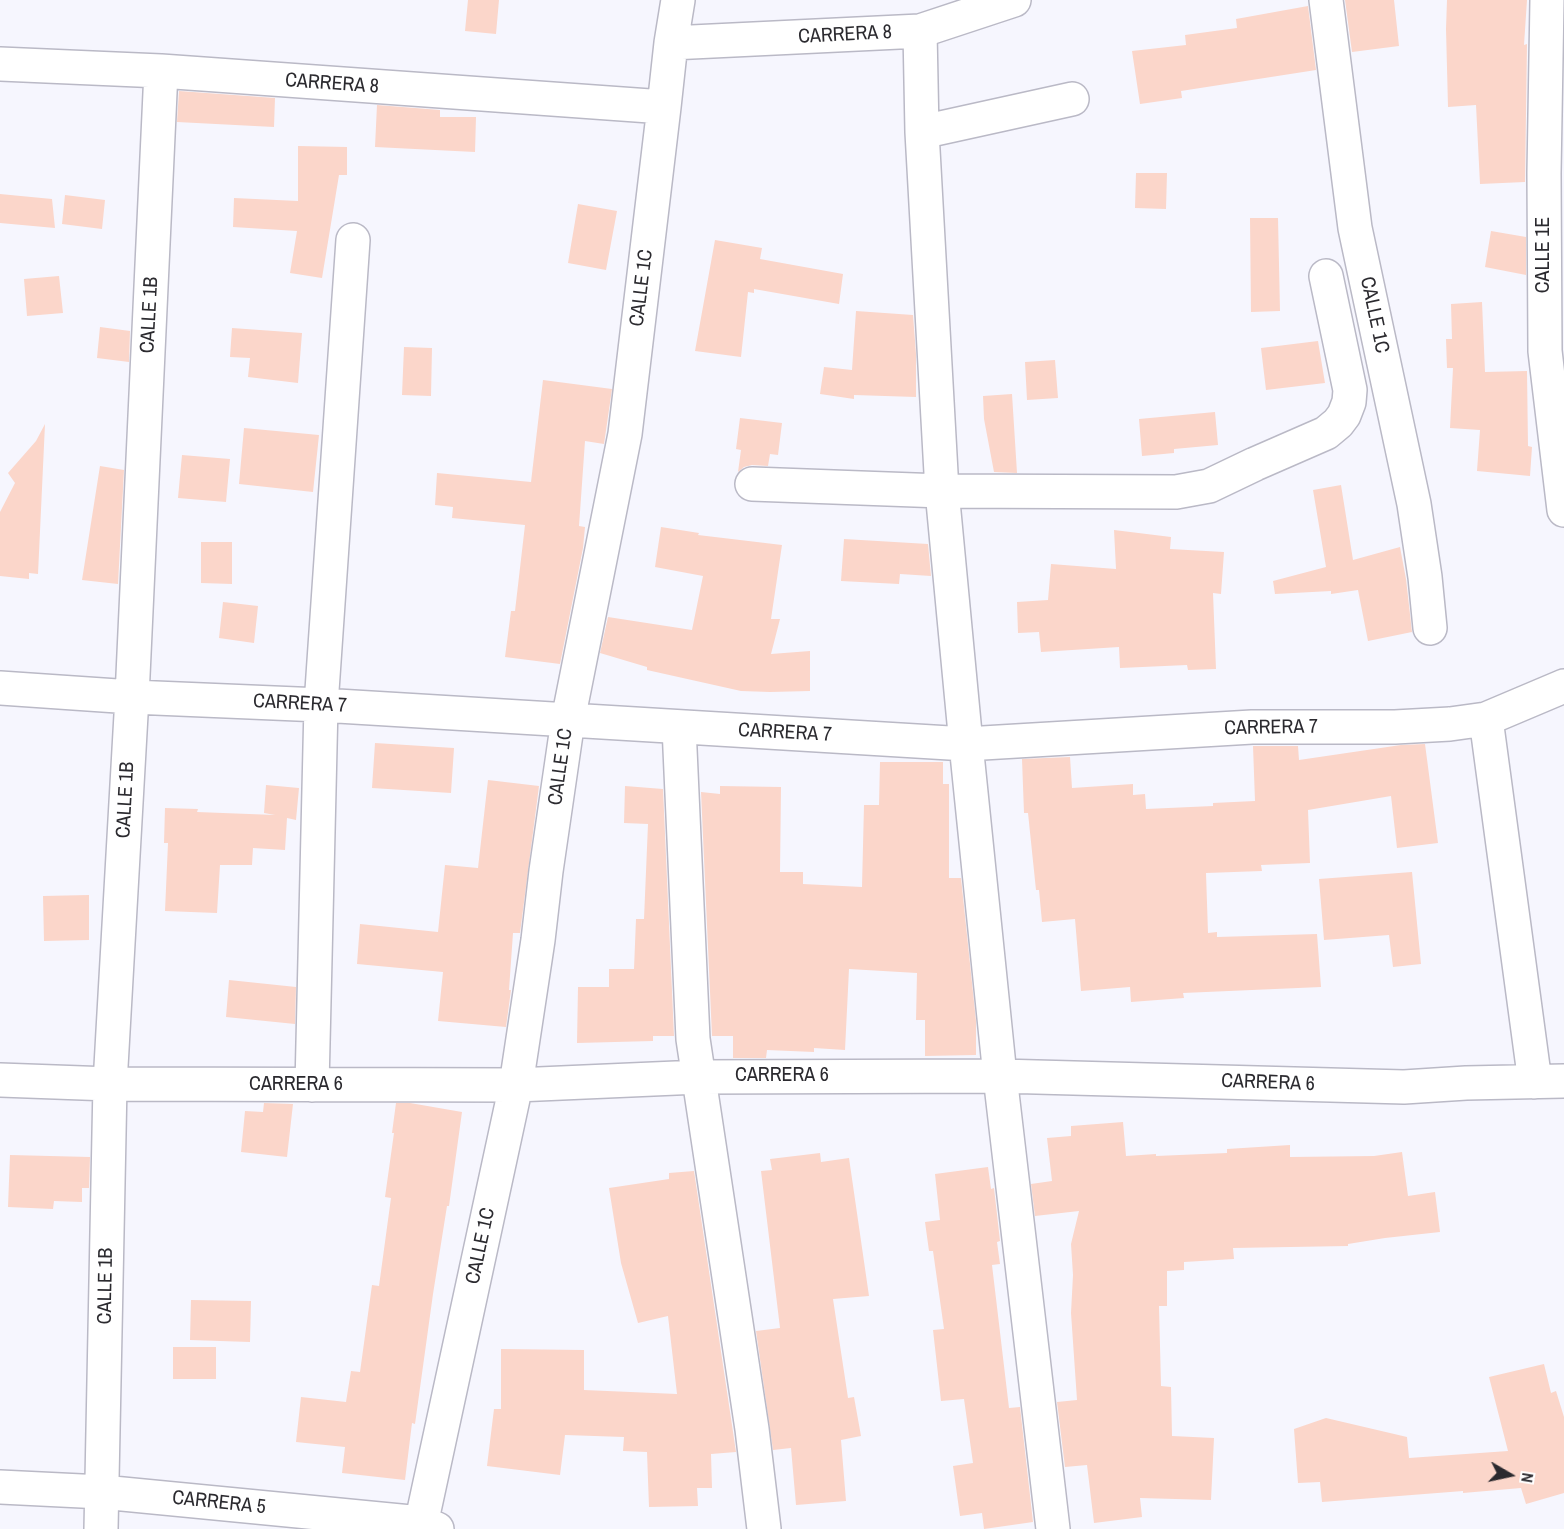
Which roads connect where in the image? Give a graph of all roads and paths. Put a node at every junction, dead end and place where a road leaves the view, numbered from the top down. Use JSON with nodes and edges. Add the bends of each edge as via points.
{"nodes":[{"id":1,"x":678,"y":0,"type":"edge"},
{"id":2,"x":1326,"y":0,"type":"edge"},
{"id":3,"x":1547,"y":0,"type":"edge"},
{"id":4,"x":999,"y":2,"type":"edge"},
{"id":5,"x":920,"y":31,"type":"junction"},
{"id":6,"x":671,"y":43,"type":"junction"},
{"id":7,"x":0,"y":64,"type":"edge"},
{"id":8,"x":161,"y":71,"type":"junction"},
{"id":9,"x":1072,"y":99,"type":"dead end"},
{"id":10,"x":664,"y":107,"type":"junction"},
{"id":11,"x":922,"y":132,"type":"junction"},
{"id":12,"x":353,"y":240,"type":"dead end"},
{"id":13,"x":1326,"y":276,"type":"dead end"},
{"id":14,"x":752,"y":484,"type":"dead end"},
{"id":15,"x":942,"y":491,"type":"junction"},
{"id":16,"x":1564,"y":510,"type":"edge"},
{"id":17,"x":1430,"y":628,"type":"dead end"},
{"id":18,"x":1564,"y":686,"type":"edge"},
{"id":19,"x":0,"y":688,"type":"edge"},
{"id":20,"x":132,"y":697,"type":"junction"},
{"id":21,"x":321,"y":705,"type":"junction"},
{"id":22,"x":1486,"y":719,"type":"junction"},
{"id":23,"x":568,"y":720,"type":"junction"},
{"id":24,"x":679,"y":727,"type":"junction"},
{"id":25,"x":966,"y":744,"type":"junction"},
{"id":26,"x":1000,"y":1076,"type":"junction"},
{"id":27,"x":699,"y":1077,"type":"junction"},
{"id":28,"x":0,"y":1080,"type":"edge"},
{"id":29,"x":1550,"y":1082,"type":"edge"},
{"id":30,"x":110,"y":1084,"type":"junction"},
{"id":31,"x":312,"y":1085,"type":"junction"},
{"id":32,"x":516,"y":1085,"type":"junction"},
{"id":33,"x":0,"y":1487,"type":"edge"},
{"id":34,"x":102,"y":1492,"type":"junction"},
{"id":35,"x":426,"y":1527,"type":"edge"},
{"id":36,"x":101,"y":1529,"type":"edge"},
{"id":37,"x":764,"y":1529,"type":"edge"},
{"id":38,"x":1053,"y":1529,"type":"edge"}],
"edges":[{"from":1,"to":6,"type":"street","name":"CALLE 1C"},
{"from":2,"to":17,"type":"street","name":"CALLE 1C","via":[[1355,228],[1414,504]]},
{"from":3,"to":16,"type":"street","name":"CALLE 1E","via":[[1545,351]]},
{"from":4,"to":5,"type":"street","name":"CARRERA 8"},
{"from":5,"to":6,"type":"street","name":"CARRERA 8"},
{"from":5,"to":11,"type":"street"},
{"from":6,"to":10,"type":"street","name":"CALLE 1C"},
{"from":7,"to":8,"type":"street","name":"CARRERA 8"},
{"from":8,"to":10,"type":"street","name":"CARRERA 8"},
{"from":8,"to":20,"type":"street","name":"CALLE 1B"},
{"from":9,"to":11,"type":"street"},
{"from":10,"to":23,"type":"street","name":"CALLE 1C","via":[[624,434]]},
{"from":11,"to":15,"type":"street"},
{"from":12,"to":21,"type":"street"},
{"from":13,"to":15,"type":"street","via":[[1350,390],[1344,414],[1326,433],[1209,486],[1176,492]]},
{"from":14,"to":15,"type":"street"},
{"from":15,"to":25,"type":"street"},
{"from":18,"to":22,"type":"street","name":"CARRERA 7"},
{"from":19,"to":20,"type":"street","name":"CARRERA 7"},
{"from":20,"to":21,"type":"street","name":"CARRERA 7"},
{"from":20,"to":30,"type":"street","name":"CALLE 1B"},
{"from":21,"to":23,"type":"street","name":"CARRERA 7"},
{"from":21,"to":31,"type":"street"},
{"from":22,"to":25,"type":"street","name":"CARRERA 7","via":[[1395,727],[1252,727]]},
{"from":22,"to":29,"type":"street"},
{"from":23,"to":24,"type":"street","name":"CARRERA 7"},
{"from":23,"to":32,"type":"street","name":"CALLE 1C"},
{"from":24,"to":25,"type":"street","name":"CARRERA 7"},
{"from":24,"to":27,"type":"street","via":[[693,1025]]},
{"from":25,"to":26,"type":"street"},
{"from":26,"to":27,"type":"street","name":"CARRERA 6"},
{"from":26,"to":29,"type":"street","name":"CARRERA 6","via":[[1417,1087]]},
{"from":26,"to":38,"type":"street"},
{"from":27,"to":32,"type":"street","name":"CARRERA 6"},
{"from":27,"to":37,"type":"street"},
{"from":28,"to":30,"type":"street","name":"CARRERA 6"},
{"from":30,"to":31,"type":"street","name":"CARRERA 6"},
{"from":30,"to":34,"type":"street","name":"CALLE 1B"},
{"from":31,"to":32,"type":"street","name":"CARRERA 6"},
{"from":32,"to":35,"type":"street","name":"CALLE 1C"},
{"from":33,"to":34,"type":"street","name":"CARRERA 5"},
{"from":34,"to":35,"type":"street","name":"CARRERA 5"},
{"from":34,"to":36,"type":"street","name":"CALLE 1B"}]}
